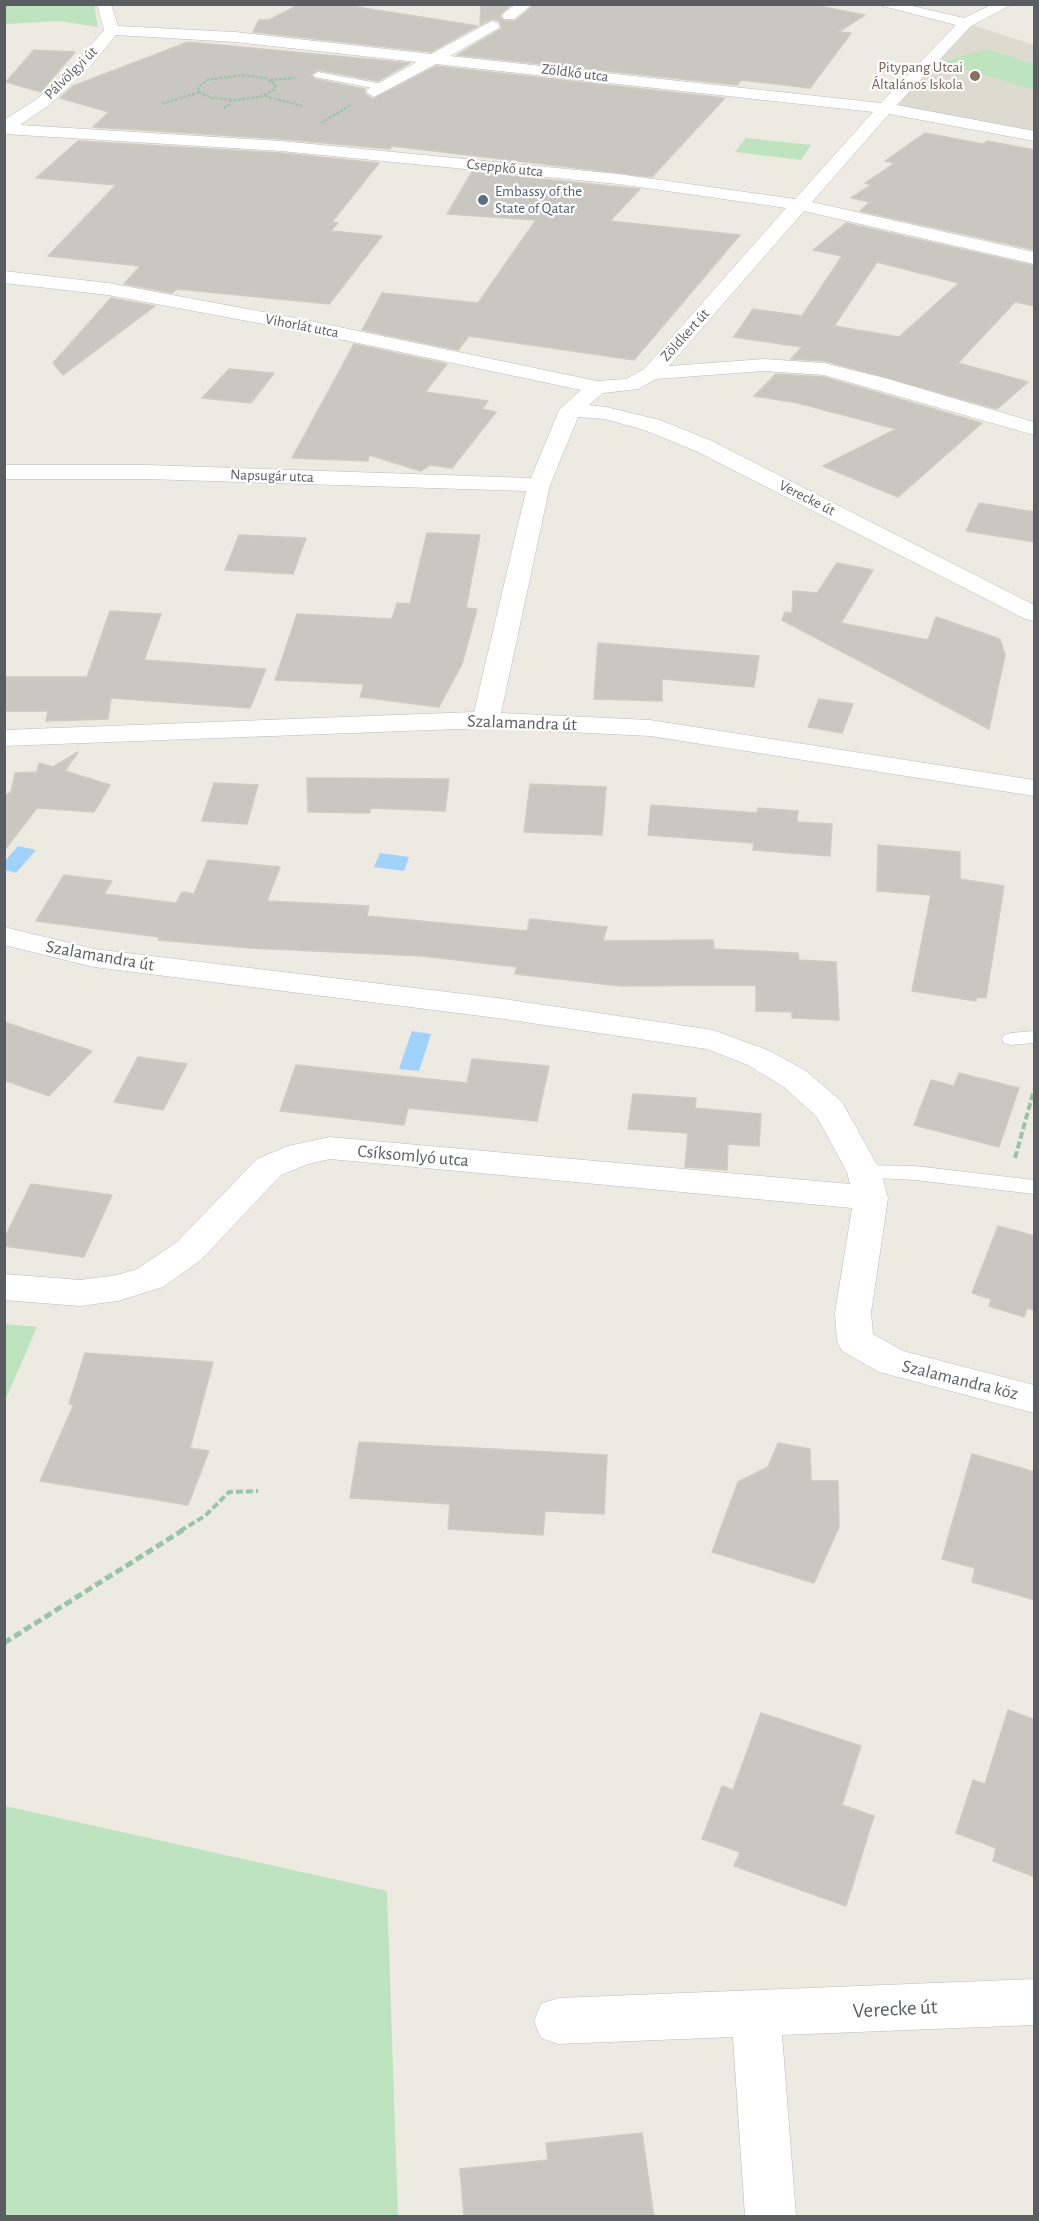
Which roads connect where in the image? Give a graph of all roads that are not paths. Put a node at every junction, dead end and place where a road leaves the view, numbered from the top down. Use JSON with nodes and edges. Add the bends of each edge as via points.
{"nodes":[{"id":1,"x":104,"y":4,"type":"edge"},
{"id":2,"x":526,"y":4,"type":"edge"},
{"id":3,"x":882,"y":4,"type":"edge"},
{"id":4,"x":1006,"y":4,"type":"edge"},
{"id":5,"x":509,"y":16,"type":"dead end"},
{"id":6,"x":966,"y":23,"type":"junction"},
{"id":7,"x":492,"y":26,"type":"dead end"},
{"id":8,"x":112,"y":30,"type":"junction"},
{"id":9,"x":437,"y":58,"type":"junction"},
{"id":10,"x":318,"y":75,"type":"dead end"},
{"id":11,"x":378,"y":89,"type":"joint"},
{"id":12,"x":885,"y":108,"type":"junction"},
{"id":13,"x":4,"y":128,"type":"edge"},
{"id":14,"x":1035,"y":136,"type":"edge"},
{"id":15,"x":800,"y":205,"type":"junction"},
{"id":16,"x":1035,"y":258,"type":"edge"},
{"id":17,"x":4,"y":276,"type":"edge"},
{"id":18,"x":651,"y":373,"type":"junction"},
{"id":19,"x":597,"y":387,"type":"junction"},
{"id":20,"x":570,"y":410,"type":"junction"},
{"id":21,"x":1035,"y":429,"type":"edge"},
{"id":22,"x":4,"y":472,"type":"edge"},
{"id":23,"x":539,"y":485,"type":"junction"},
{"id":24,"x":955,"y":573,"type":"junction"},
{"id":25,"x":1035,"y":593,"type":"edge"},
{"id":26,"x":1035,"y":615,"type":"edge"},
{"id":27,"x":486,"y":720,"type":"junction"},
{"id":28,"x":4,"y":738,"type":"edge"},
{"id":29,"x":1035,"y":788,"type":"edge"},
{"id":30,"x":4,"y":936,"type":"edge"},
{"id":31,"x":1035,"y":1037,"type":"edge"},
{"id":32,"x":1011,"y":1040,"type":"dead end"},
{"id":33,"x":867,"y":1185,"type":"junction"},
{"id":34,"x":1035,"y":1187,"type":"edge"},
{"id":35,"x":4,"y":1287,"type":"edge"},
{"id":36,"x":1035,"y":1399,"type":"edge"},
{"id":37,"x":1035,"y":2002,"type":"edge"},
{"id":38,"x":756,"y":2015,"type":"junction"},
{"id":39,"x":558,"y":2022,"type":"dead end"},
{"id":40,"x":771,"y":2217,"type":"edge"}],
"edges":[{"from":1,"to":8,"type":"street","name":"Pálvölgyi út"},
{"from":2,"to":5,"type":"street"},
{"from":3,"to":6,"type":"street"},
{"from":4,"to":6,"type":"street","name":"Zöldkert út"},
{"from":6,"to":12,"type":"street","name":"Zöldkert út"},
{"from":7,"to":9,"type":"street"},
{"from":8,"to":9,"type":"street","name":"Zöldkő utca","via":[[235,37]]},
{"from":8,"to":13,"type":"street","name":"Pálvölgyi út","via":[[83,65],[43,102]]},
{"from":9,"to":11,"type":"street"},
{"from":9,"to":12,"type":"street","name":"Zöldkő utca"},
{"from":10,"to":11,"type":"lane"},
{"from":12,"to":14,"type":"street","name":"Zöldkő utca"},
{"from":12,"to":15,"type":"street","name":"Zöldkert út"},
{"from":13,"to":15,"type":"street","name":"Cseppkő utca","via":[[281,146],[618,179]]},
{"from":15,"to":16,"type":"street","name":"Cseppkő utca"},
{"from":15,"to":18,"type":"street","name":"Zöldkert út"},
{"from":17,"to":19,"type":"street","name":"Vihorlát utca","via":[[108,290],[301,325]]},
{"from":18,"to":19,"type":"street","name":"Zöldkert út","via":[[631,385]]},
{"from":18,"to":21,"type":"street","via":[[764,365],[824,369]]},
{"from":19,"to":20,"type":"street"},
{"from":20,"to":23,"type":"street"},
{"from":20,"to":24,"type":"street","name":"Verecke út","via":[[606,413],[652,425],[704,446]]},
{"from":22,"to":23,"type":"street","name":"Napsugár utca","via":[[147,472]]},
{"from":23,"to":27,"type":"street"},
{"from":24,"to":25,"type":"street"},
{"from":24,"to":26,"type":"street","name":"Verecke út"},
{"from":27,"to":28,"type":"street","name":"Szalamandra út"},
{"from":27,"to":29,"type":"street","name":"Szalamandra út","via":[[650,728]]},
{"from":30,"to":33,"type":"street","name":"Szalamandra út","via":[[94,958],[497,1008],[713,1040],[759,1058],[803,1086],[830,1110]]},
{"from":31,"to":32,"type":"lane"},
{"from":33,"to":34,"type":"lane","via":[[915,1173]]},
{"from":33,"to":35,"type":"street","name":"Csíksomlyó utca","via":[[330,1148],[300,1154],[269,1167],[189,1251],[150,1278],[118,1288],[80,1293]]},
{"from":33,"to":36,"type":"street","name":"Szalamandra köz","via":[[853,1312],[855,1341],[892,1362]]},
{"from":37,"to":38,"type":"street","name":"Verecke út"},
{"from":38,"to":39,"type":"street","name":"Verecke út"},
{"from":38,"to":40,"type":"street"}]}
